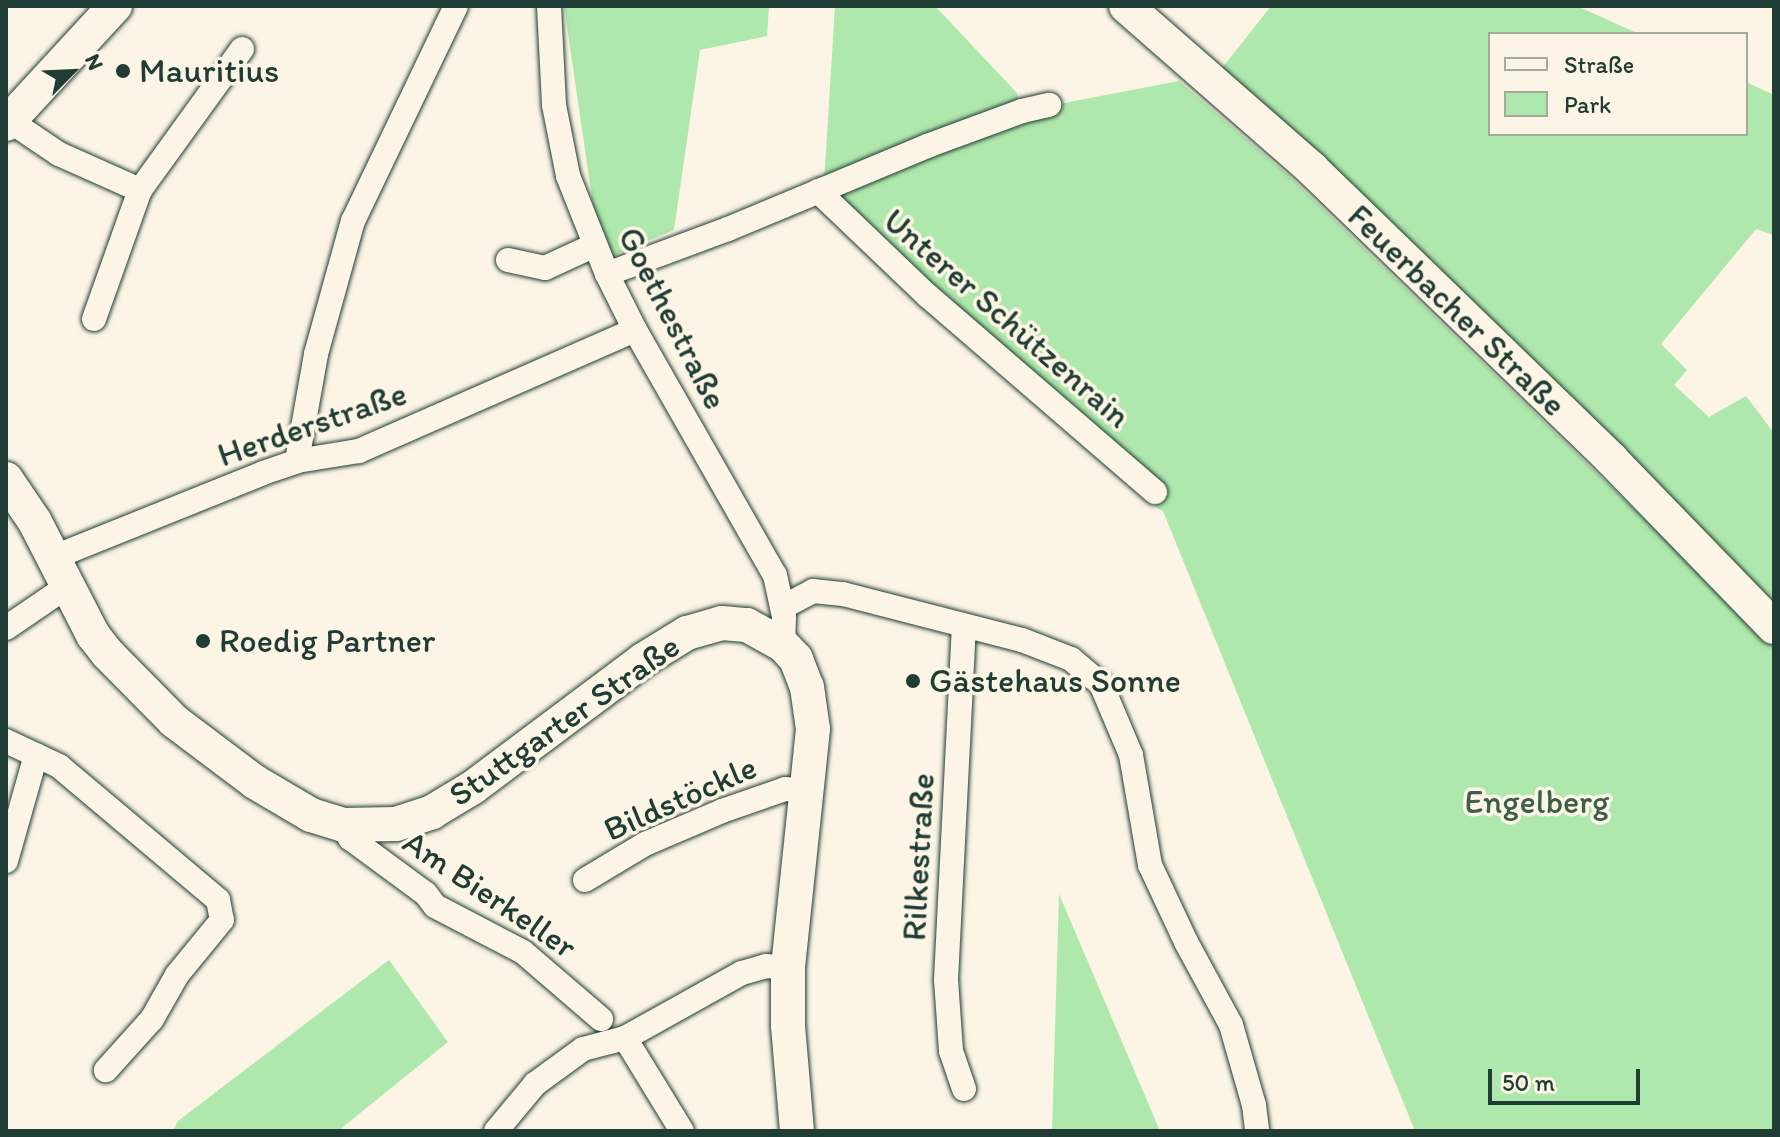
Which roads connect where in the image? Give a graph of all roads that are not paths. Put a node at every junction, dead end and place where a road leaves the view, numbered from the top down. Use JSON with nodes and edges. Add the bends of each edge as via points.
{"nodes":[{"id":1,"x":115,"y":6,"type":"edge"},
{"id":2,"x":456,"y":6,"type":"edge"},
{"id":3,"x":549,"y":6,"type":"edge"},
{"id":4,"x":1126,"y":6,"type":"edge"},
{"id":5,"x":242,"y":49,"type":"dead end"},
{"id":6,"x":1049,"y":105,"type":"dead end"},
{"id":7,"x":8,"y":122,"type":"edge"},
{"id":8,"x":140,"y":190,"type":"junction"},
{"id":9,"x":818,"y":191,"type":"junction"},
{"id":10,"x":595,"y":245,"type":"junction"},
{"id":11,"x":508,"y":260,"type":"dead end"},
{"id":12,"x":607,"y":274,"type":"junction"},
{"id":13,"x":94,"y":319,"type":"dead end"},
{"id":14,"x":635,"y":330,"type":"junction"},
{"id":15,"x":297,"y":461,"type":"junction"},
{"id":16,"x":6,"y":479,"type":"edge"},
{"id":17,"x":1155,"y":492,"type":"dead end"},
{"id":18,"x":59,"y":572,"type":"junction"},
{"id":19,"x":783,"y":607,"type":"junction"},
{"id":20,"x":964,"y":626,"type":"junction"},
{"id":21,"x":1774,"y":627,"type":"edge"},
{"id":22,"x":6,"y":628,"type":"edge"},
{"id":23,"x":783,"y":645,"type":"junction"},
{"id":24,"x":6,"y":741,"type":"edge"},
{"id":25,"x":36,"y":755,"type":"junction"},
{"id":26,"x":806,"y":791,"type":"junction"},
{"id":27,"x":343,"y":825,"type":"junction"},
{"id":28,"x":6,"y":861,"type":"edge"},
{"id":29,"x":585,"y":880,"type":"dead end"},
{"id":30,"x":788,"y":968,"type":"junction"},
{"id":31,"x":601,"y":1019,"type":"dead end"},
{"id":32,"x":625,"y":1038,"type":"junction"},
{"id":33,"x":106,"y":1070,"type":"dead end"},
{"id":34,"x":964,"y":1089,"type":"dead end"},
{"id":35,"x":496,"y":1131,"type":"edge"},
{"id":36,"x":682,"y":1131,"type":"edge"},
{"id":37,"x":797,"y":1131,"type":"edge"},
{"id":38,"x":1257,"y":1131,"type":"edge"}],
"edges":[{"from":1,"to":7,"type":"main road"},
{"from":2,"to":15,"type":"street","via":[[353,221],[316,354]]},
{"from":3,"to":10,"type":"street","name":"Goethestraße","via":[[554,105],[568,176]]},
{"from":4,"to":21,"type":"main road","name":"Feuerbacher Straße","via":[[1312,169],[1611,459]]},
{"from":5,"to":8,"type":"street"},
{"from":6,"to":9,"type":"street","name":"Unterer Schützenrain"},
{"from":7,"to":8,"type":"street","via":[[59,154]]},
{"from":8,"to":13,"type":"street"},
{"from":9,"to":12,"type":"street","name":"Unterer Schützenrain"},
{"from":9,"to":17,"type":"street","name":"Unterer Schützenrain","via":[[939,306]]},
{"from":10,"to":11,"type":"street","via":[[545,268]]},
{"from":10,"to":12,"type":"street","name":"Goethestraße"},
{"from":12,"to":14,"type":"street","name":"Goethestraße"},
{"from":14,"to":15,"type":"street","name":"Herderstraße","via":[[359,451]]},
{"from":14,"to":19,"type":"street","name":"Goethestraße","via":[[775,575]]},
{"from":15,"to":18,"type":"street","name":"Herderstraße"},
{"from":16,"to":18,"type":"main road","name":"Stuttgarter Straße"},
{"from":18,"to":22,"type":"street","name":"Herderstraße"},
{"from":18,"to":27,"type":"main road","name":"Stuttgarter Straße","via":[[107,653],[174,721],[255,782],[311,815]]},
{"from":19,"to":20,"type":"street","via":[[813,591]]},
{"from":19,"to":23,"type":"street","name":"Goethestraße"},
{"from":20,"to":34,"type":"street","name":"Rilkestraße","via":[[946,980],[951,1051]]},
{"from":20,"to":38,"type":"street","via":[[1071,659],[1101,684],[1131,755],[1150,865],[1231,1025]]},
{"from":23,"to":26,"type":"main road","name":"Stuttgarter Straße","via":[[796,659],[807,687],[813,729]]},
{"from":23,"to":27,"type":"main road","name":"Stuttgarter Straße","via":[[747,625],[722,623],[687,633],[432,812],[396,824]]},
{"from":24,"to":25,"type":"street"},
{"from":25,"to":28,"type":"street"},
{"from":25,"to":33,"type":"street","via":[[59,766],[218,900],[222,920],[177,975],[152,1019]]},
{"from":26,"to":29,"type":"street","name":"Bildstöckle","via":[[785,789],[722,811],[645,844]]},
{"from":26,"to":30,"type":"main road","name":"Stuttgarter Straße"},
{"from":27,"to":31,"type":"street","name":"Am Bierkeller","via":[[350,838],[435,906],[523,952]]},
{"from":30,"to":32,"type":"street","via":[[766,966],[742,973]]},
{"from":30,"to":37,"type":"main road","name":"Stuttgarter Straße"},
{"from":32,"to":35,"type":"street","via":[[583,1049],[535,1084]]},
{"from":32,"to":36,"type":"street"}]}
